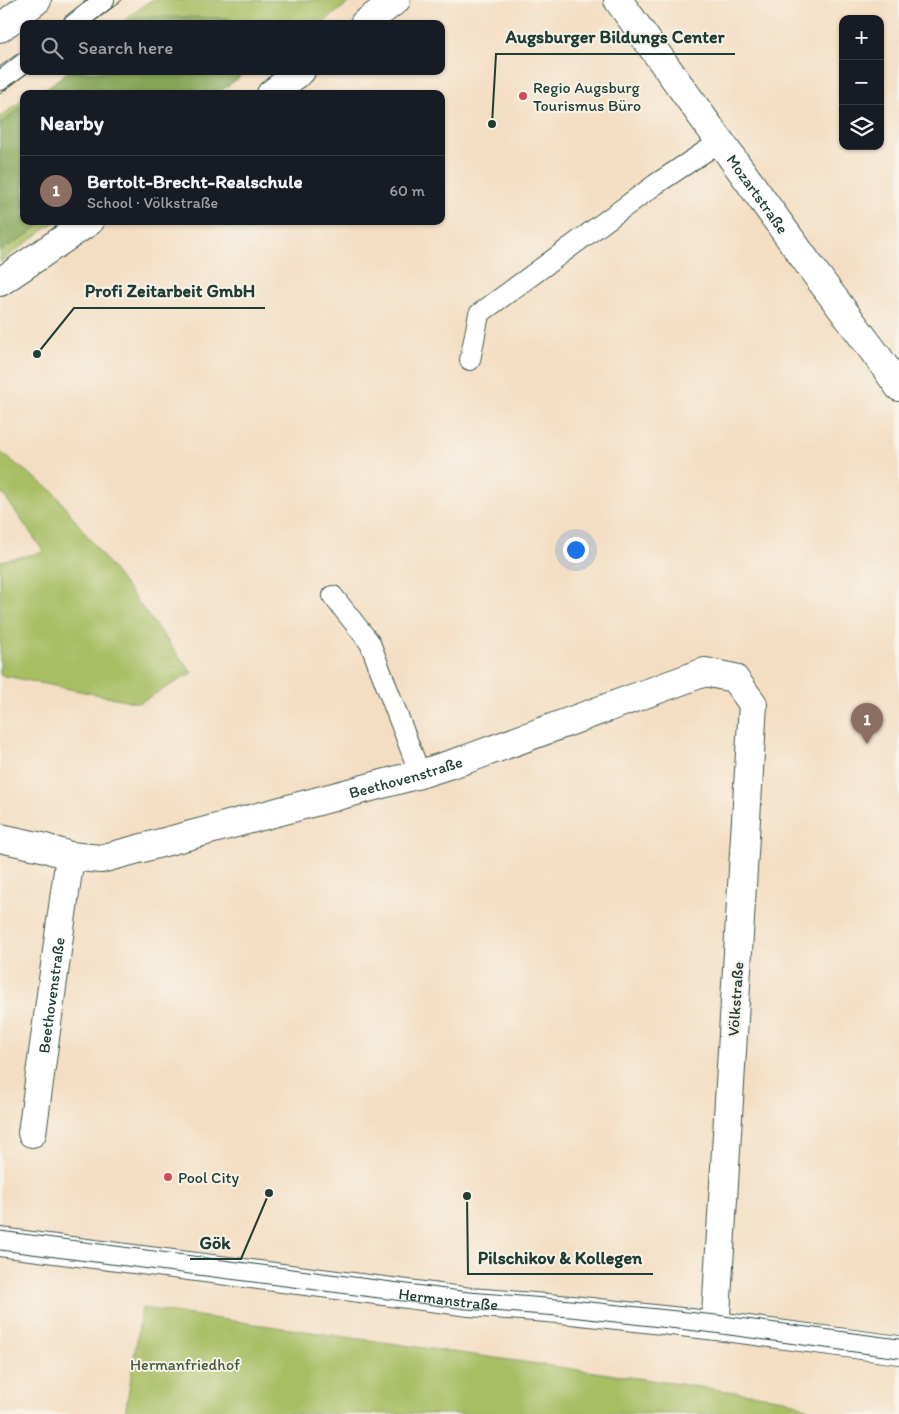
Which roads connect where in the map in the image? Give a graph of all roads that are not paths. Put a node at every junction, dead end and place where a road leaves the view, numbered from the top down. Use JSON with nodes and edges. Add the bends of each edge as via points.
{"nodes":[{"id":1,"x":37,"y":0,"type":"edge"},
{"id":2,"x":104,"y":0,"type":"edge"},
{"id":3,"x":396,"y":0,"type":"edge"},
{"id":4,"x":618,"y":0,"type":"edge"},
{"id":5,"x":78,"y":20,"type":"edge"},
{"id":6,"x":369,"y":20,"type":"edge"},
{"id":7,"x":0,"y":28,"type":"edge"},
{"id":8,"x":20,"y":65,"type":"edge"},
{"id":9,"x":296,"y":75,"type":"edge"},
{"id":10,"x":0,"y":80,"type":"edge"},
{"id":11,"x":276,"y":90,"type":"edge"},
{"id":12,"x":720,"y":142,"type":"junction"},
{"id":13,"x":84,"y":225,"type":"edge"},
{"id":14,"x":0,"y":282,"type":"edge"},
{"id":15,"x":470,"y":360,"type":"dead end"},
{"id":16,"x":899,"y":387,"type":"edge"},
{"id":17,"x":333,"y":596,"type":"dead end"},
{"id":18,"x":734,"y":678,"type":"joint"},
{"id":19,"x":420,"y":774,"type":"junction"},
{"id":20,"x":0,"y":838,"type":"edge"},
{"id":21,"x":70,"y":856,"type":"junction"},
{"id":22,"x":32,"y":1133,"type":"dead end"},
{"id":23,"x":0,"y":1242,"type":"edge"},
{"id":24,"x":717,"y":1326,"type":"junction"},
{"id":25,"x":899,"y":1350,"type":"edge"}],
"edges":[{"from":1,"to":7,"type":"street"},
{"from":2,"to":5,"type":"lane"},
{"from":3,"to":6,"type":"street"},
{"from":4,"to":12,"type":"street","name":"Mozartstraße"},
{"from":8,"to":10,"type":"lane"},
{"from":9,"to":11,"type":"street"},
{"from":12,"to":15,"type":"lane","via":[[656,184],[479,314]]},
{"from":12,"to":16,"type":"street","name":"Mozartstraße"},
{"from":13,"to":14,"type":"street"},
{"from":17,"to":19,"type":"lane","via":[[370,643]]},
{"from":18,"to":19,"type":"street","name":"Beethovenstraße","via":[[705,672]]},
{"from":18,"to":24,"type":"street","name":"Völkstraße","via":[[754,704]]},
{"from":19,"to":21,"type":"street","name":"Beethovenstraße","via":[[101,859]]},
{"from":20,"to":21,"type":"street","name":"Beethovenstraße"},
{"from":21,"to":22,"type":"street","name":"Beethovenstraße"},
{"from":23,"to":24,"type":"street","name":"Hermanstraße","via":[[470,1302]]},
{"from":24,"to":25,"type":"street","name":"Hermanstraße"}]}
